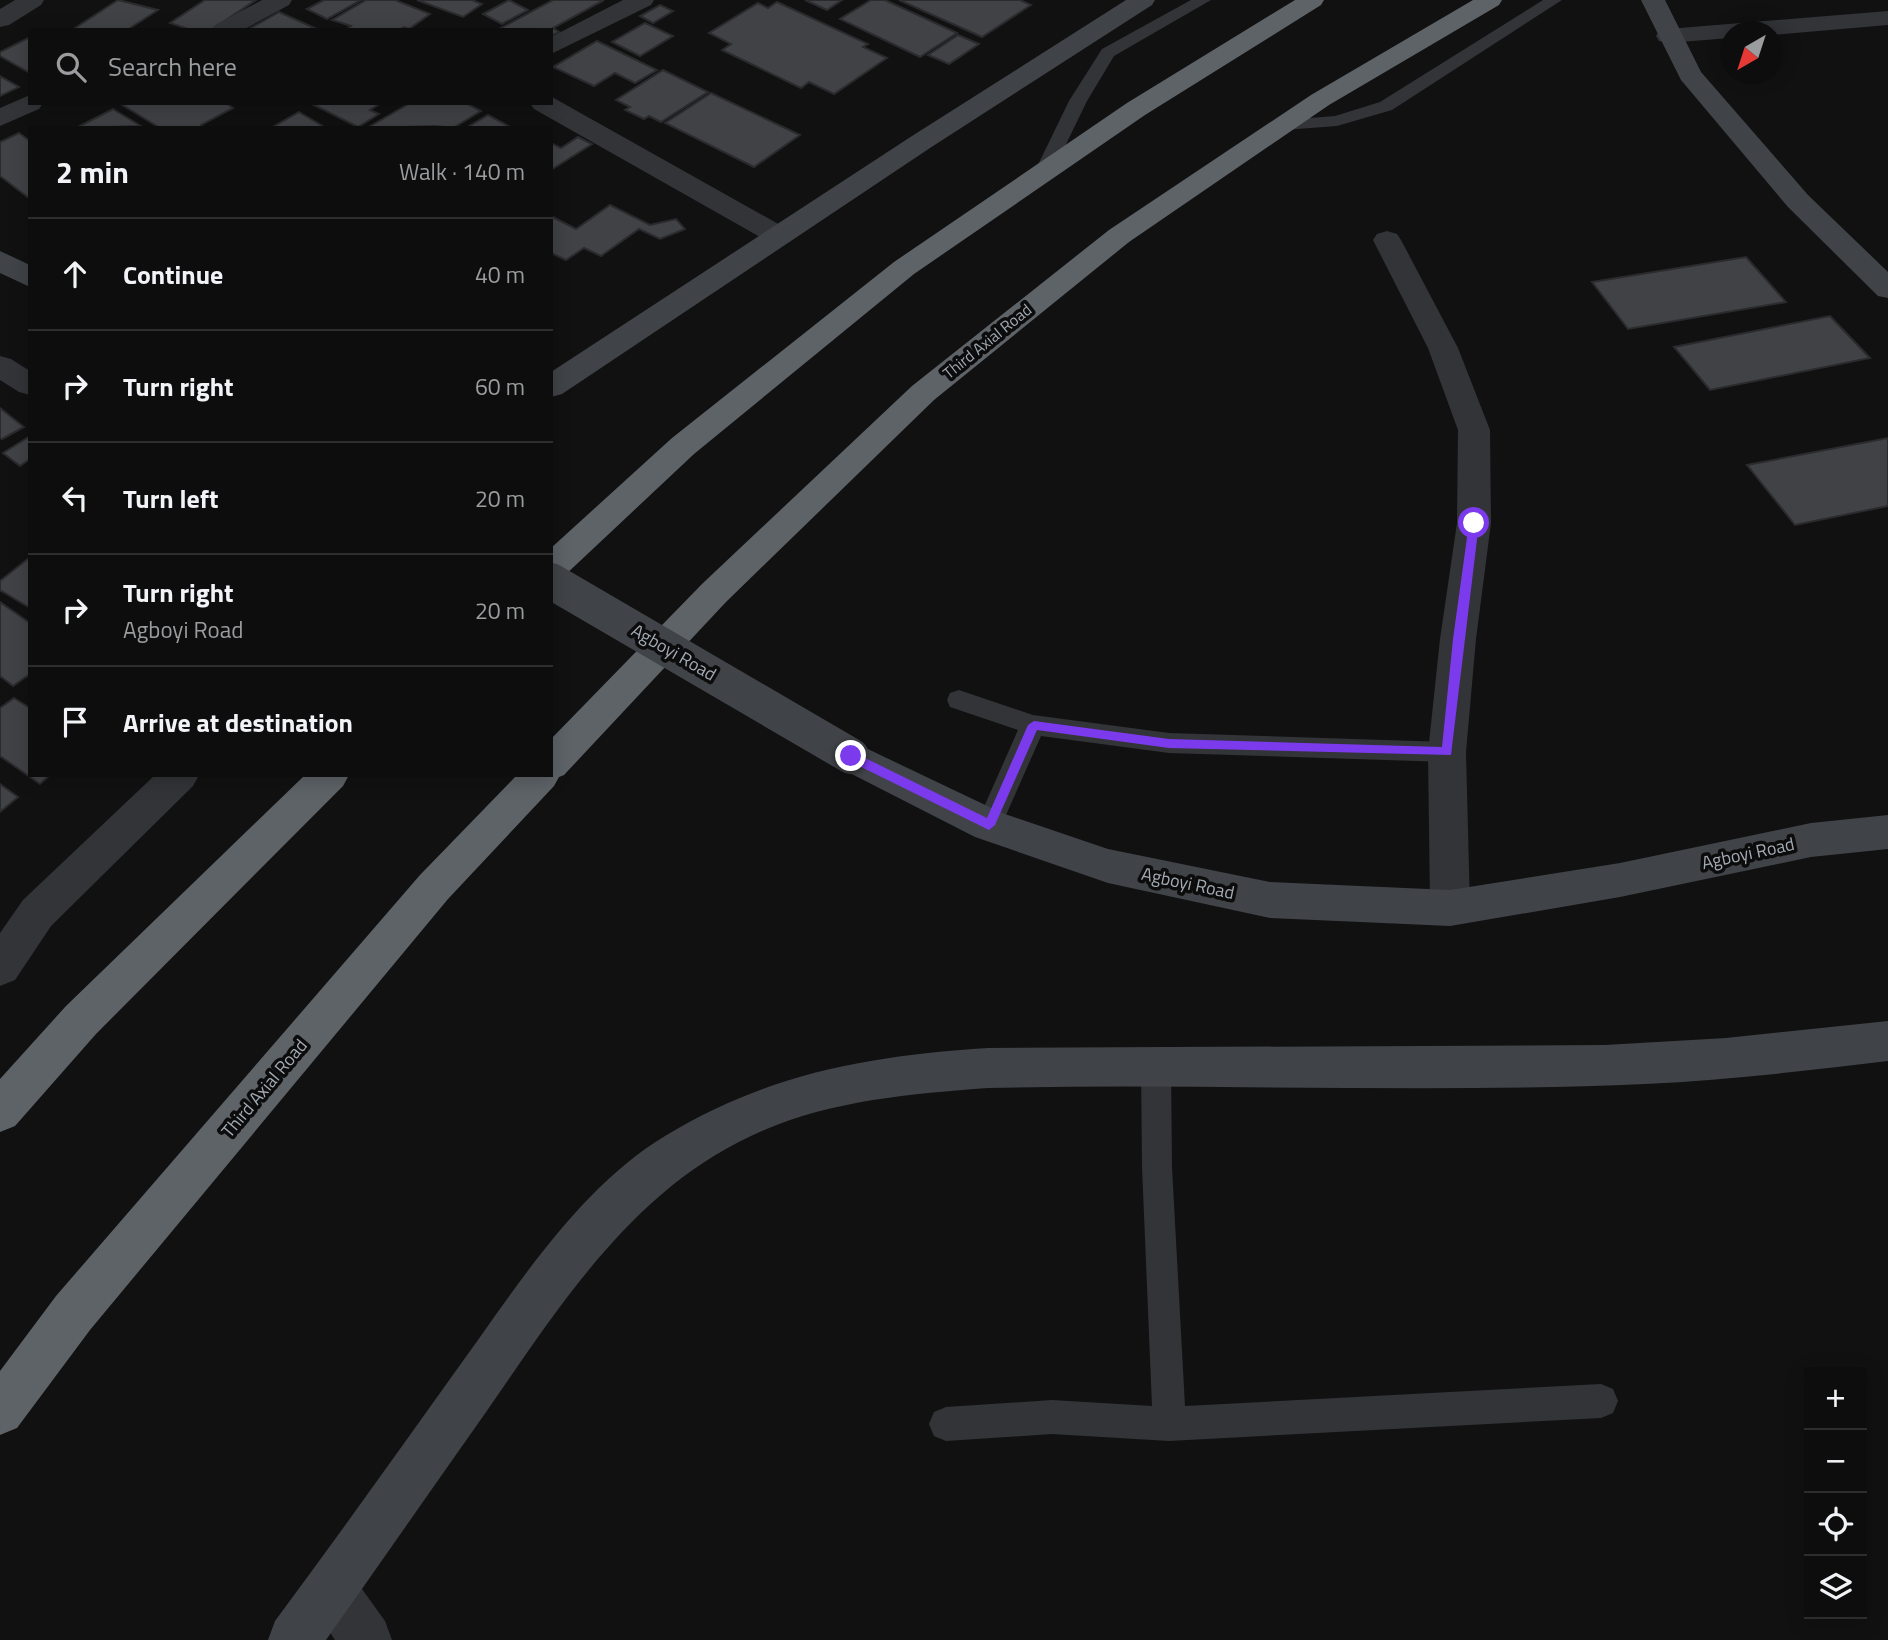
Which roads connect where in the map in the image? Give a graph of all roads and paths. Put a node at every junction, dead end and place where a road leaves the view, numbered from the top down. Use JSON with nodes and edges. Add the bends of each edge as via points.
{"nodes":[{"id":1,"x":32,"y":0,"type":"edge"},
{"id":2,"x":280,"y":0,"type":"edge"},
{"id":3,"x":642,"y":0,"type":"edge"},
{"id":4,"x":1143,"y":0,"type":"edge"},
{"id":5,"x":1203,"y":0,"type":"edge"},
{"id":6,"x":1312,"y":0,"type":"edge"},
{"id":7,"x":1490,"y":0,"type":"edge"},
{"id":8,"x":1554,"y":0,"type":"edge"},
{"id":9,"x":1653,"y":0,"type":"edge"},
{"id":10,"x":1888,"y":18,"type":"edge"},
{"id":11,"x":0,"y":20,"type":"edge"},
{"id":12,"x":228,"y":28,"type":"edge"},
{"id":13,"x":1668,"y":36,"type":"junction"},
{"id":14,"x":553,"y":46,"type":"edge"},
{"id":15,"x":28,"y":104,"type":"edge"},
{"id":16,"x":547,"y":105,"type":"edge"},
{"id":17,"x":0,"y":118,"type":"edge"},
{"id":18,"x":1284,"y":125,"type":"junction"},
{"id":19,"x":1043,"y":173,"type":"junction"},
{"id":20,"x":779,"y":236,"type":"junction"},
{"id":21,"x":1387,"y":240,"type":"dead end"},
{"id":22,"x":28,"y":244,"type":"edge"},
{"id":23,"x":0,"y":251,"type":"edge"},
{"id":24,"x":0,"y":260,"type":"edge"},
{"id":25,"x":1883,"y":276,"type":"edge"},
{"id":26,"x":28,"y":277,"type":"edge"},
{"id":27,"x":0,"y":366,"type":"edge"},
{"id":28,"x":28,"y":384,"type":"edge"},
{"id":29,"x":553,"y":386,"type":"edge"},
{"id":30,"x":553,"y":566,"type":"edge"},
{"id":31,"x":553,"y":582,"type":"edge"},
{"id":32,"x":959,"y":700,"type":"dead end"},
{"id":33,"x":1034,"y":725,"type":"junction"},
{"id":34,"x":1447,"y":752,"type":"junction"},
{"id":35,"x":553,"y":762,"type":"edge"},
{"id":36,"x":178,"y":777,"type":"edge"},
{"id":37,"x":328,"y":777,"type":"edge"},
{"id":38,"x":539,"y":777,"type":"edge"},
{"id":39,"x":989,"y":825,"type":"junction"},
{"id":40,"x":1888,"y":832,"type":"edge"},
{"id":41,"x":1450,"y":908,"type":"junction"},
{"id":42,"x":37,"y":913,"type":"junction"},
{"id":43,"x":0,"y":935,"type":"edge"},
{"id":44,"x":0,"y":967,"type":"edge"},
{"id":45,"x":1888,"y":1041,"type":"edge"},
{"id":46,"x":1156,"y":1067,"type":"junction"},
{"id":47,"x":0,"y":1111,"type":"edge"},
{"id":48,"x":1601,"y":1401,"type":"dead end"},
{"id":49,"x":0,"y":1411,"type":"edge"},
{"id":50,"x":946,"y":1424,"type":"dead end"},
{"id":51,"x":1169,"y":1424,"type":"junction"},
{"id":52,"x":331,"y":1589,"type":"junction"},
{"id":53,"x":294,"y":1640,"type":"edge"},
{"id":54,"x":366,"y":1640,"type":"edge"}],
"edges":[{"from":1,"to":11,"type":"street"},
{"from":2,"to":12,"type":"street"},
{"from":3,"to":14,"type":"street"},
{"from":4,"to":20,"type":"street"},
{"from":5,"to":19,"type":"lane","via":[[1108,53],[1078,101]]},
{"from":6,"to":19,"type":"highway","via":[[1136,109]]},
{"from":7,"to":18,"type":"highway","name":"Third Axial Road"},
{"from":8,"to":18,"type":"lane","via":[[1386,106],[1337,121]]},
{"from":9,"to":13,"type":"street"},
{"from":10,"to":13,"type":"street"},
{"from":13,"to":25,"type":"street","via":[[1690,75],[1737,133],[1798,201]]},
{"from":15,"to":17,"type":"street"},
{"from":16,"to":20,"type":"street"},
{"from":18,"to":35,"type":"highway","name":"Third Axial Road","via":[[1119,236],[923,393],[714,593]]},
{"from":19,"to":30,"type":"highway","via":[[894,276],[683,446]]},
{"from":20,"to":29,"type":"street"},
{"from":21,"to":34,"type":"street","via":[[1443,348],[1474,430],[1474,523]]},
{"from":22,"to":23,"type":"street"},
{"from":24,"to":26,"type":"street"},
{"from":27,"to":28,"type":"street"},
{"from":31,"to":39,"type":"street","name":"Agboyi Road","bridge":true,"via":[[851,756]]},
{"from":32,"to":33,"type":"lane"},
{"from":33,"to":34,"type":"lane","via":[[1169,743]]},
{"from":33,"to":39,"type":"lane"},
{"from":34,"to":41,"type":"street"},
{"from":36,"to":42,"type":"street"},
{"from":37,"to":47,"type":"highway","via":[[81,1020]]},
{"from":38,"to":49,"type":"highway","name":"Third Axial Road","via":[[398,930],[73,1313]]},
{"from":39,"to":41,"type":"street","name":"Agboyi Road","via":[[1108,866],[1270,900]]},
{"from":40,"to":41,"type":"street","name":"Agboyi Road","via":[[1811,840],[1620,880]]},
{"from":42,"to":43,"type":"street"},
{"from":42,"to":44,"type":"street"},
{"from":45,"to":46,"type":"street","via":[[1695,1062]]},
{"from":46,"to":51,"type":"lane"},
{"from":46,"to":52,"type":"street","via":[[912,1073],[827,1087],[752,1113],[679,1153],[607,1213],[535,1301]]},
{"from":48,"to":51,"type":"lane"},
{"from":50,"to":51,"type":"lane","via":[[1052,1417]]},
{"from":52,"to":53,"type":"street"},
{"from":52,"to":54,"type":"street"}]}
